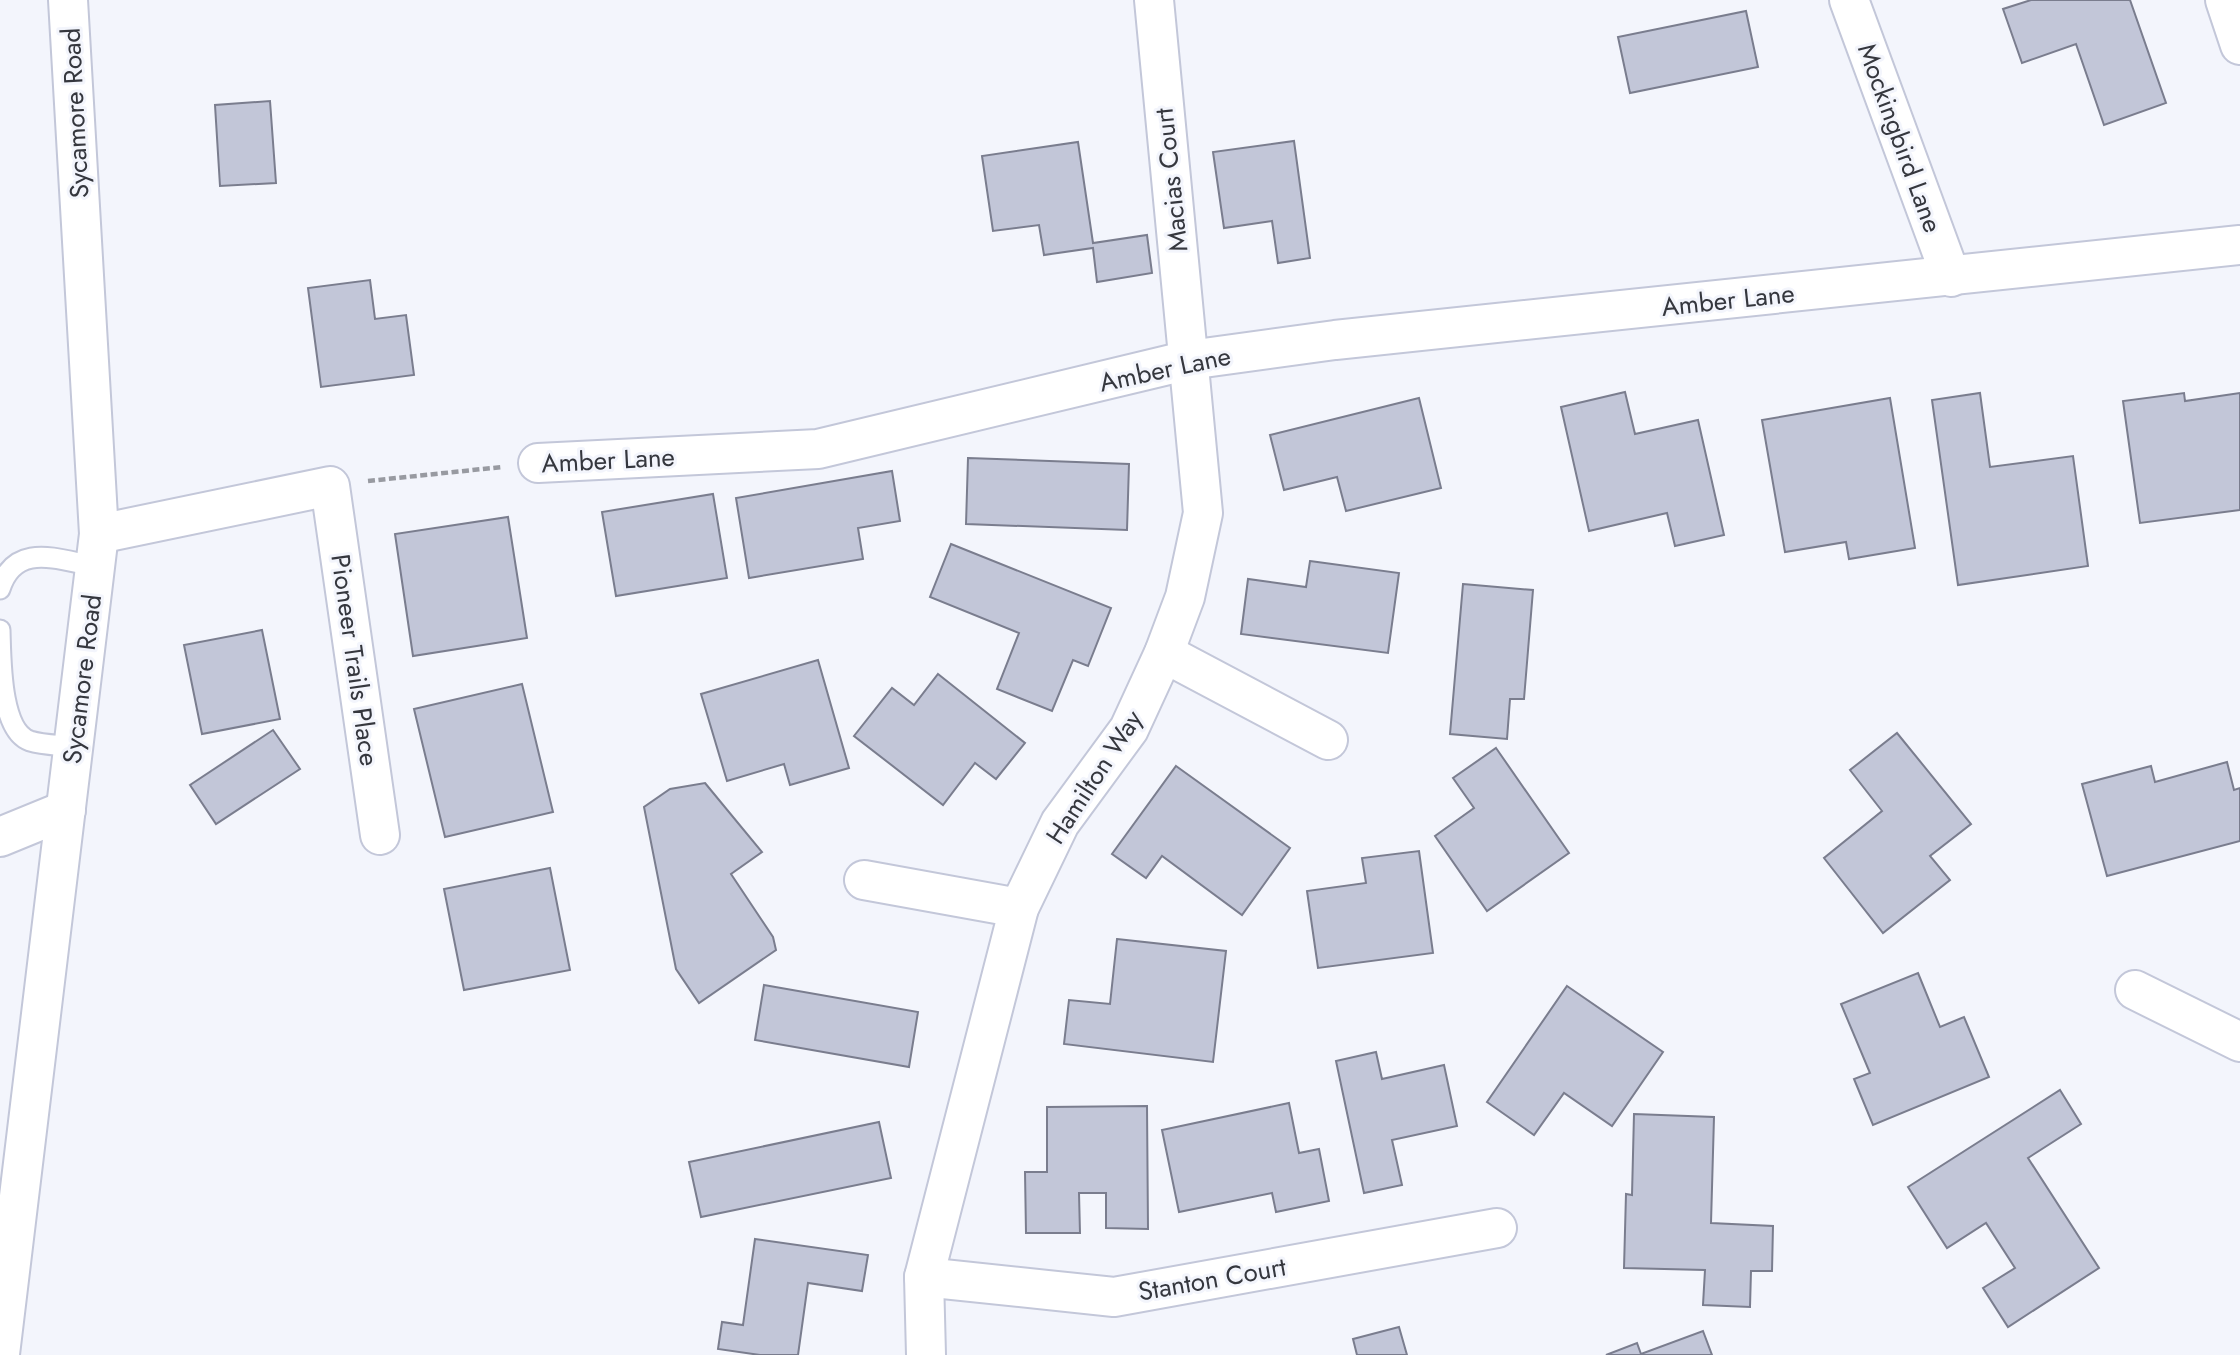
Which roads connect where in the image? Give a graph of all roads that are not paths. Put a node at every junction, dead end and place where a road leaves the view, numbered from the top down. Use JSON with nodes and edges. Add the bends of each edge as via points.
{"nodes":[{"id":1,"x":68,"y":0,"type":"edge"},
{"id":2,"x":1154,"y":0,"type":"edge"},
{"id":3,"x":1849,"y":0,"type":"edge"},
{"id":4,"x":2225,"y":0,"type":"edge"},
{"id":5,"x":2240,"y":45,"type":"edge"},
{"id":6,"x":2240,"y":245,"type":"edge"},
{"id":7,"x":1951,"y":277,"type":"junction"},
{"id":8,"x":1189,"y":360,"type":"junction"},
{"id":9,"x":538,"y":463,"type":"road end"},
{"id":10,"x":97,"y":550,"type":"junction"},
{"id":11,"x":0,"y":589,"type":"edge"},
{"id":12,"x":0,"y":630,"type":"edge"},
{"id":13,"x":1164,"y":653,"type":"junction"},
{"id":14,"x":1328,"y":740,"type":"dead end"},
{"id":15,"x":74,"y":747,"type":"junction"},
{"id":16,"x":65,"y":810,"type":"junction"},
{"id":17,"x":380,"y":835,"type":"dead end"},
{"id":18,"x":0,"y":837,"type":"edge"},
{"id":19,"x":864,"y":880,"type":"dead end"},
{"id":20,"x":1019,"y":908,"type":"junction"},
{"id":21,"x":2135,"y":990,"type":"dead end"},
{"id":22,"x":2240,"y":1042,"type":"edge"},
{"id":23,"x":1497,"y":1228,"type":"dead end"},
{"id":24,"x":924,"y":1277,"type":"junction"},
{"id":25,"x":0,"y":1354,"type":"edge"},
{"id":26,"x":926,"y":1355,"type":"edge"}],
"edges":[{"from":1,"to":10,"type":"street","name":"Sycamore Road"},
{"from":2,"to":8,"type":"street","name":"Macias Court"},
{"from":3,"to":7,"type":"street","name":"Mockingbird Lane"},
{"from":4,"to":5,"type":"street"},
{"from":6,"to":7,"type":"street","name":"Amber Lane"},
{"from":7,"to":8,"type":"street","name":"Amber Lane","via":[[1335,340]]},
{"from":8,"to":9,"type":"street","name":"Amber Lane","via":[[818,449]]},
{"from":8,"to":13,"type":"street","name":"Hamilton Way","via":[[1203,513],[1185,597]]},
{"from":10,"to":11,"type":"lane","via":[[33,555],[4,575]]},
{"from":10,"to":15,"type":"street","name":"Sycamore Road"},
{"from":10,"to":17,"type":"street","name":"Pioneer Trails Place","via":[[330,486]]},
{"from":12,"to":15,"type":"lane","via":[[4,710],[14,729],[27,740]]},
{"from":13,"to":14,"type":"street"},
{"from":13,"to":20,"type":"street","name":"Hamilton Way","via":[[1129,729],[1060,822]]},
{"from":15,"to":16,"type":"street","name":"Sycamore Road"},
{"from":16,"to":18,"type":"street"},
{"from":16,"to":25,"type":"street","name":"Sycamore Road"},
{"from":19,"to":20,"type":"street"},
{"from":20,"to":24,"type":"street","name":"Hamilton Way"},
{"from":21,"to":22,"type":"street"},
{"from":23,"to":24,"type":"street","name":"Stanton Court","via":[[1114,1297]]},
{"from":24,"to":26,"type":"street","name":"Hamilton Way"}]}
